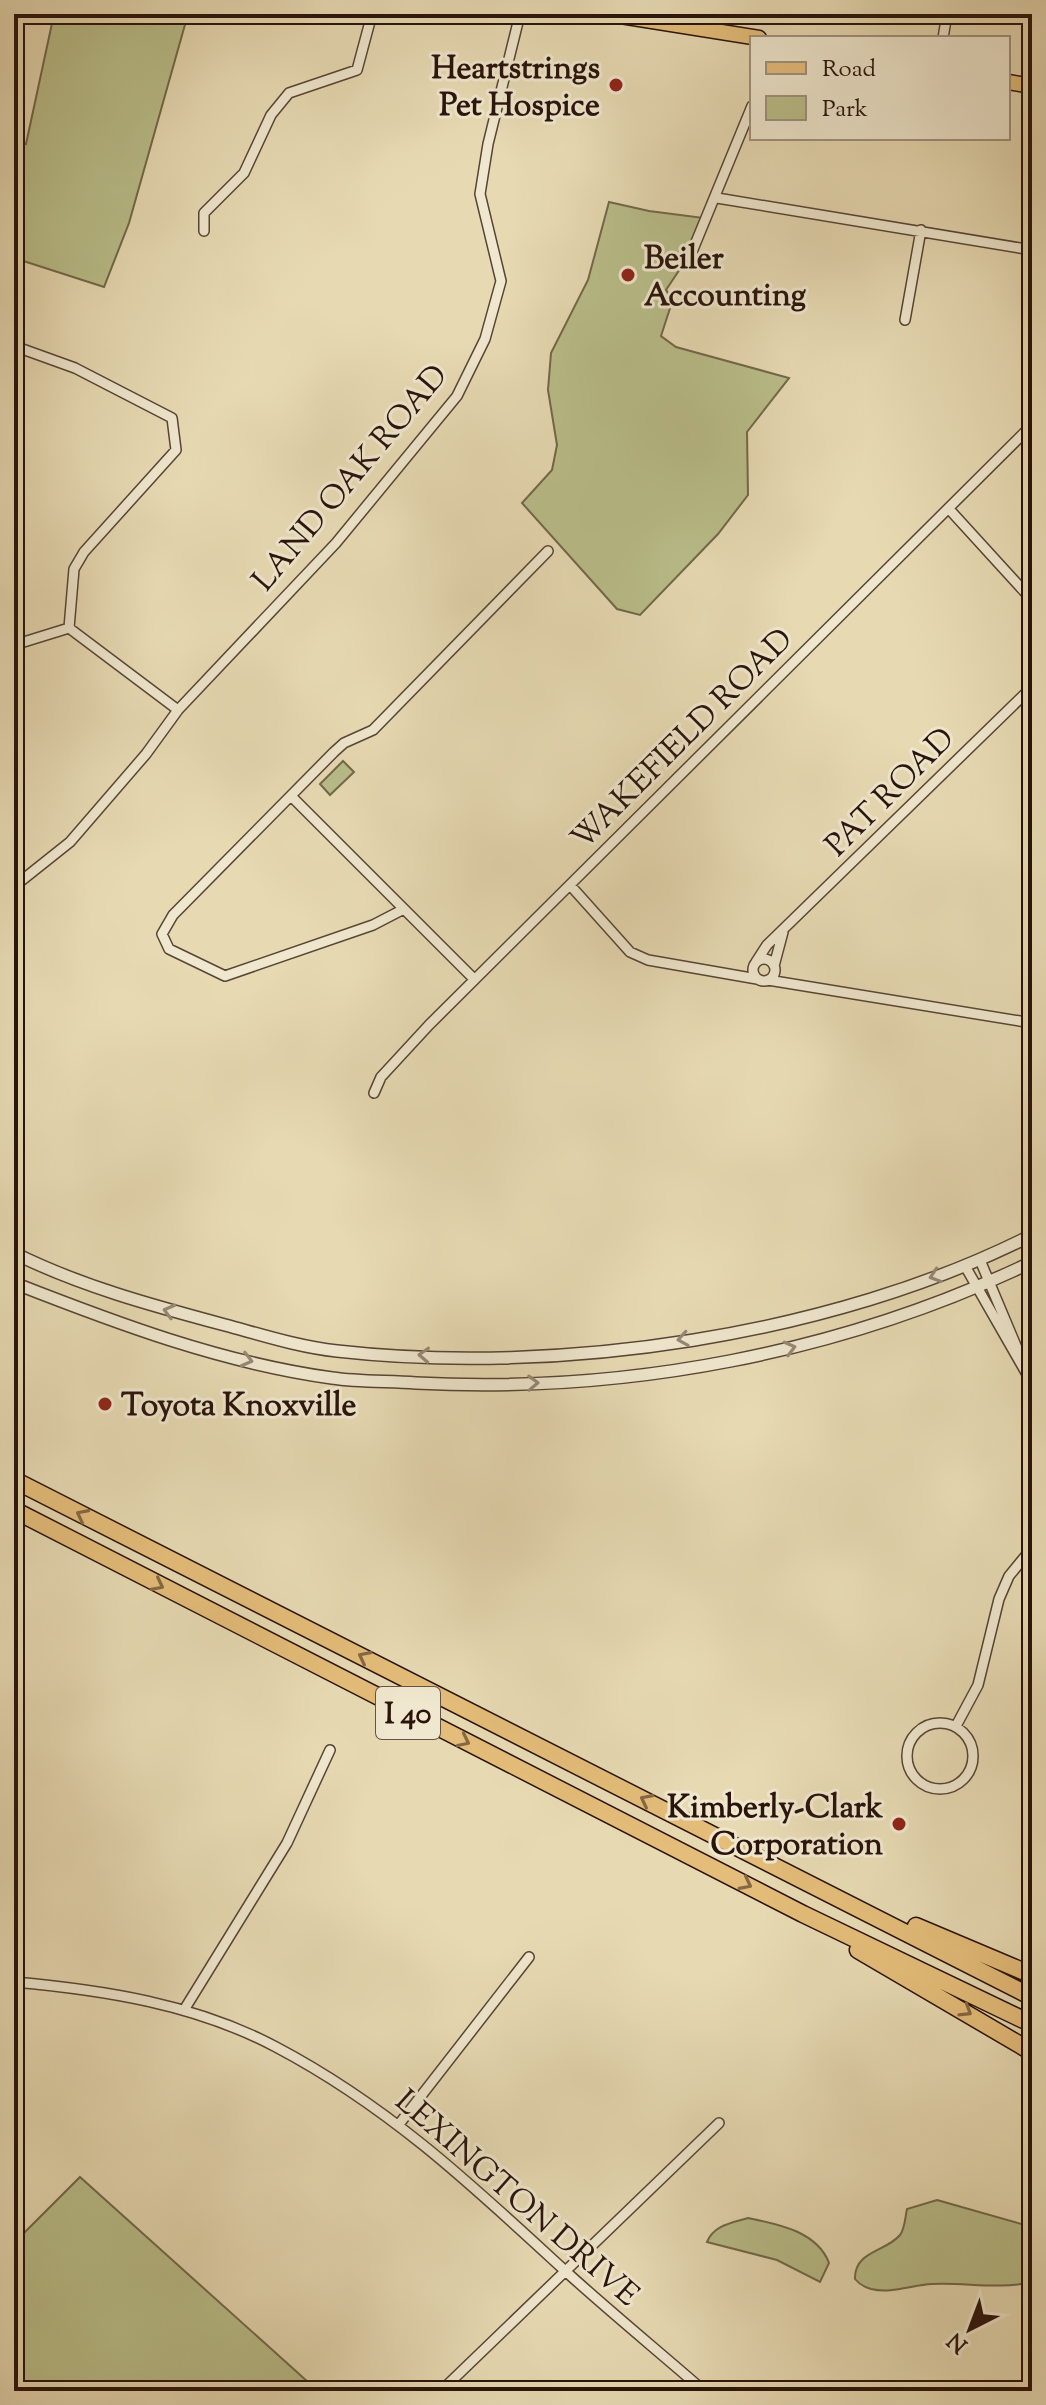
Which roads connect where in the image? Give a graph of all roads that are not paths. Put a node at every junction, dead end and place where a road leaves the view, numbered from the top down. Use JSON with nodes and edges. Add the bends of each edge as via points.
{"nodes":[{"id":1,"x":372,"y":14,"type":"edge"},
{"id":2,"x":520,"y":14,"type":"edge"},
{"id":3,"x":608,"y":14,"type":"edge"},
{"id":4,"x":717,"y":14,"type":"edge"},
{"id":5,"x":947,"y":14,"type":"edge"},
{"id":6,"x":714,"y":31,"type":"junction"},
{"id":7,"x":943,"y":36,"type":"edge"},
{"id":8,"x":750,"y":37,"type":"edge"},
{"id":9,"x":1010,"y":82,"type":"edge"},
{"id":10,"x":1032,"y":86,"type":"edge"},
{"id":11,"x":750,"y":111,"type":"edge"},
{"id":12,"x":717,"y":198,"type":"junction"},
{"id":13,"x":921,"y":230,"type":"junction"},
{"id":14,"x":204,"y":231,"type":"dead end"},
{"id":15,"x":1032,"y":250,"type":"edge"},
{"id":16,"x":687,"y":264,"type":"dead end"},
{"id":17,"x":905,"y":320,"type":"dead end"},
{"id":18,"x":14,"y":346,"type":"edge"},
{"id":19,"x":1032,"y":425,"type":"edge"},
{"id":20,"x":949,"y":509,"type":"junction"},
{"id":21,"x":548,"y":551,"type":"dead end"},
{"id":22,"x":1032,"y":600,"type":"edge"},
{"id":23,"x":69,"y":628,"type":"junction"},
{"id":24,"x":14,"y":645,"type":"edge"},
{"id":25,"x":1032,"y":687,"type":"edge"},
{"id":26,"x":178,"y":710,"type":"junction"},
{"id":27,"x":291,"y":796,"type":"junction"},
{"id":28,"x":14,"y":882,"type":"edge"},
{"id":29,"x":570,"y":885,"type":"junction"},
{"id":30,"x":402,"y":910,"type":"junction"},
{"id":31,"x":783,"y":932,"type":"junction"},
{"id":32,"x":755,"y":964,"type":"junction"},
{"id":33,"x":774,"y":968,"type":"junction"},
{"id":34,"x":731,"y":973,"type":"junction"},
{"id":35,"x":474,"y":979,"type":"junction"},
{"id":36,"x":763,"y":980,"type":"junction"},
{"id":37,"x":799,"y":983,"type":"junction"},
{"id":38,"x":1032,"y":1023,"type":"edge"},
{"id":39,"x":374,"y":1093,"type":"dead end"},
{"id":40,"x":1032,"y":1235,"type":"edge"},
{"id":41,"x":14,"y":1253,"type":"edge"},
{"id":42,"x":980,"y":1260,"type":"junction"},
{"id":43,"x":1032,"y":1262,"type":"edge"},
{"id":44,"x":965,"y":1266,"type":"junction"},
{"id":45,"x":990,"y":1281,"type":"junction"},
{"id":46,"x":14,"y":1283,"type":"edge"},
{"id":47,"x":976,"y":1286,"type":"junction"},
{"id":48,"x":1024,"y":1367,"type":"junction"},
{"id":49,"x":1032,"y":1383,"type":"edge"},
{"id":50,"x":14,"y":1480,"type":"edge"},
{"id":51,"x":14,"y":1510,"type":"edge"},
{"id":52,"x":14,"y":1518,"type":"edge"},
{"id":53,"x":1032,"y":1548,"type":"edge"},
{"id":54,"x":121,"y":1566,"type":"junction"},
{"id":55,"x":956,"y":1726,"type":"junction"},
{"id":56,"x":330,"y":1750,"type":"dead end"},
{"id":57,"x":791,"y":1873,"type":"junction"},
{"id":58,"x":803,"y":1914,"type":"junction"},
{"id":59,"x":529,"y":1957,"type":"dead end"},
{"id":60,"x":1032,"y":1975,"type":"edge"},
{"id":61,"x":14,"y":1982,"type":"edge"},
{"id":62,"x":1032,"y":1997,"type":"edge"},
{"id":63,"x":184,"y":2010,"type":"junction"},
{"id":64,"x":1032,"y":2024,"type":"edge"},
{"id":65,"x":1032,"y":2052,"type":"edge"},
{"id":66,"x":400,"y":2123,"type":"junction"},
{"id":67,"x":719,"y":2123,"type":"dead end"},
{"id":68,"x":565,"y":2270,"type":"junction"},
{"id":69,"x":441,"y":2391,"type":"edge"},
{"id":70,"x":704,"y":2391,"type":"edge"}],
"edges":[{"from":1,"to":14,"type":"street","via":[[357,70],[289,93],[271,115],[244,173],[204,213]]},
{"from":2,"to":26,"type":"street","name":"LAND OAK ROAD","via":[[480,194],[501,281],[471,373],[336,543]]},
{"from":3,"to":6,"type":"main road"},
{"from":4,"to":6,"type":"street"},
{"from":5,"to":7,"type":"street"},
{"from":6,"to":8,"type":"main road"},
{"from":9,"to":10,"type":"main road"},
{"from":11,"to":12,"type":"street"},
{"from":12,"to":13,"type":"street"},
{"from":12,"to":16,"type":"street"},
{"from":13,"to":15,"type":"street"},
{"from":13,"to":17,"type":"street"},
{"from":18,"to":23,"type":"street","via":[[75,368],[172,418],[176,450],[95,537],[74,569]]},
{"from":19,"to":20,"type":"street","name":"WAKEFIELD ROAD"},
{"from":20,"to":22,"type":"street"},
{"from":20,"to":29,"type":"street","name":"WAKEFIELD ROAD"},
{"from":21,"to":27,"type":"street","via":[[373,730],[344,743]]},
{"from":23,"to":24,"type":"street"},
{"from":23,"to":26,"type":"street"},
{"from":25,"to":31,"type":"street","name":"PAT ROAD"},
{"from":26,"to":28,"type":"street","name":"LAND OAK ROAD","via":[[70,842]]},
{"from":27,"to":30,"type":"street"},
{"from":27,"to":30,"type":"street","via":[[162,928],[164,944],[225,976]]},
{"from":29,"to":34,"type":"street","via":[[630,952],[648,960]]},
{"from":29,"to":35,"type":"street","name":"WAKEFIELD ROAD"},
{"from":30,"to":35,"type":"street"},
{"from":31,"to":32,"type":"street","name":"PAT ROAD"},
{"from":31,"to":33,"type":"street"},
{"from":32,"to":33,"type":"street","via":[[765,959]]},
{"from":32,"to":34,"type":"street"},
{"from":32,"to":36,"type":"street"},
{"from":33,"to":36,"type":"street"},
{"from":33,"to":37,"type":"street"},
{"from":34,"to":36,"type":"street"},
{"from":35,"to":39,"type":"street","name":"WAKEFIELD ROAD","via":[[381,1077]]},
{"from":36,"to":37,"type":"street"},
{"from":37,"to":38,"type":"street"},
{"from":40,"to":42,"type":"street"},
{"from":44,"to":41,"type":"street","one_way":true,"via":[[768,1325],[598,1354],[459,1357],[297,1344],[140,1303]]},
{"from":42,"to":44,"type":"street"},
{"from":42,"to":45,"type":"street"},
{"from":43,"to":45,"type":"street"},
{"from":44,"to":47,"type":"street"},
{"from":45,"to":47,"type":"street"},
{"from":45,"to":48,"type":"street"},
{"from":46,"to":47,"type":"street","one_way":true,"via":[[132,1329],[292,1371],[465,1385],[601,1381],[774,1352],[883,1322]]},
{"from":47,"to":48,"type":"street"},
{"from":48,"to":49,"type":"street"},
{"from":57,"to":50,"type":"highway","number":"I 40","one_way":true},
{"from":51,"to":54,"type":"highway","number":"I 40"},
{"from":52,"to":54,"type":"highway"},
{"from":53,"to":55,"type":"street","via":[[1009,1576],[999,1599],[978,1685]]},
{"from":54,"to":58,"type":"highway","number":"I 40","one_way":true},
{"from":55,"to":55,"type":"street","via":[[925,1726],[910,1740],[910,1771],[926,1786],[957,1784],[971,1766],[971,1743]]},
{"from":56,"to":63,"type":"street","via":[[287,1843]]},
{"from":57,"to":60,"type":"highway"},
{"from":57,"to":62,"type":"highway","number":"I 40"},
{"from":58,"to":64,"type":"highway","number":"I 40"},
{"from":58,"to":65,"type":"highway","one_way":true},
{"from":59,"to":66,"type":"street"},
{"from":61,"to":63,"type":"street","name":"LEXINGTON DRIVE","via":[[112,1992]]},
{"from":63,"to":66,"type":"street","name":"LEXINGTON DRIVE","via":[[274,2046]]},
{"from":66,"to":68,"type":"street","name":"LEXINGTON DRIVE"},
{"from":67,"to":68,"type":"street"},
{"from":68,"to":69,"type":"street"},
{"from":68,"to":70,"type":"street","name":"LEXINGTON DRIVE"}]}
